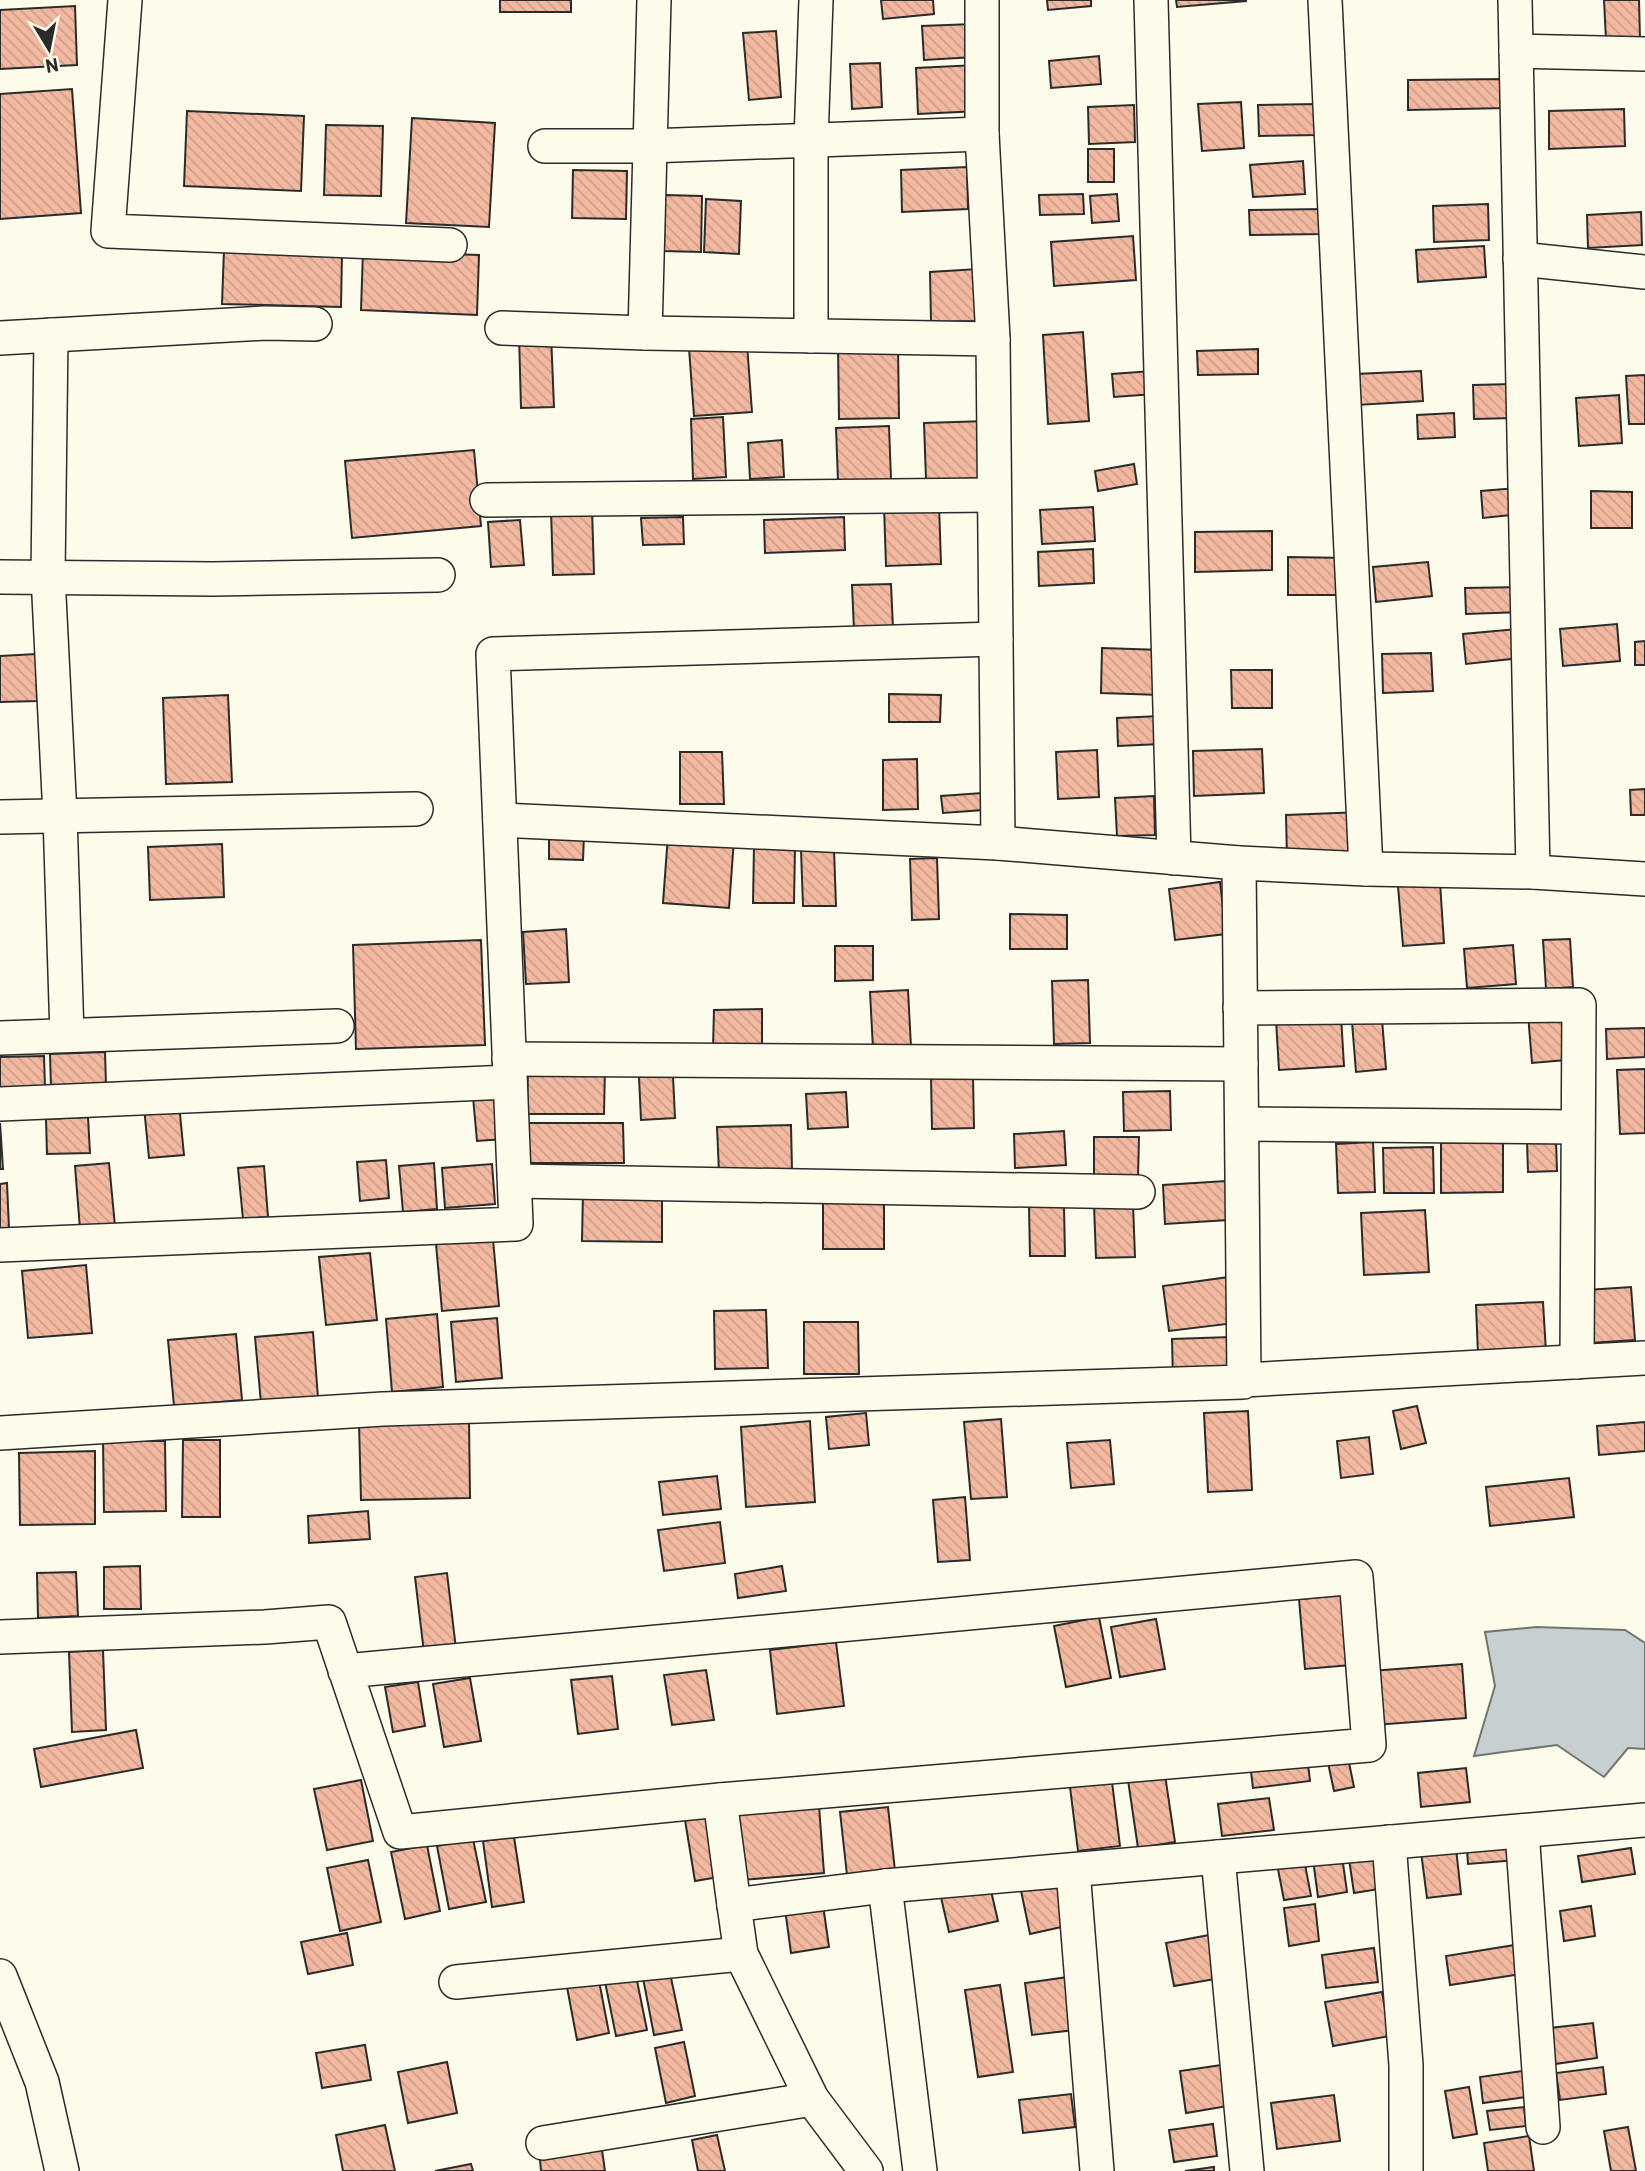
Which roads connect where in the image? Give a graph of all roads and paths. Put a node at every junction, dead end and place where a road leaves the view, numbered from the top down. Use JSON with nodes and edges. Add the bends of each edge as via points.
{"nodes":[{"id":1,"x":125,"y":0,"type":"edge"},
{"id":2,"x":654,"y":0,"type":"edge"},
{"id":3,"x":816,"y":0,"type":"edge"},
{"id":4,"x":982,"y":0,"type":"edge"},
{"id":5,"x":1151,"y":0,"type":"edge"},
{"id":6,"x":1325,"y":0,"type":"edge"},
{"id":7,"x":1515,"y":0,"type":"edge"},
{"id":8,"x":1516,"y":51,"type":"junction"},
{"id":9,"x":1645,"y":54,"type":"edge"},
{"id":10,"x":982,"y":134,"type":"junction"},
{"id":11,"x":811,"y":140,"type":"junction"},
{"id":12,"x":545,"y":146,"type":"dead end"},
{"id":13,"x":649,"y":146,"type":"junction"},
{"id":14,"x":450,"y":245,"type":"dead end"},
{"id":15,"x":1520,"y":259,"type":"junction"},
{"id":16,"x":1645,"y":272,"type":"edge"},
{"id":17,"x":315,"y":324,"type":"dead end"},
{"id":18,"x":502,"y":328,"type":"dead end"},
{"id":19,"x":645,"y":334,"type":"junction"},
{"id":20,"x":51,"y":335,"type":"junction"},
{"id":21,"x":811,"y":336,"type":"junction"},
{"id":22,"x":0,"y":338,"type":"edge"},
{"id":23,"x":993,"y":339,"type":"junction"},
{"id":24,"x":994,"y":495,"type":"junction"},
{"id":25,"x":487,"y":500,"type":"dead end"},
{"id":26,"x":438,"y":575,"type":"dead end"},
{"id":27,"x":48,"y":576,"type":"junction"},
{"id":28,"x":0,"y":577,"type":"edge"},
{"id":29,"x":996,"y":639,"type":"junction"},
{"id":30,"x":416,"y":809,"type":"dead end"},
{"id":31,"x":60,"y":816,"type":"junction"},
{"id":32,"x":0,"y":817,"type":"edge"},
{"id":33,"x":500,"y":820,"type":"junction"},
{"id":34,"x":998,"y":843,"type":"junction"},
{"id":35,"x":1174,"y":858,"type":"junction"},
{"id":36,"x":1239,"y":863,"type":"junction"},
{"id":37,"x":1366,"y":869,"type":"junction"},
{"id":38,"x":1533,"y":872,"type":"junction"},
{"id":39,"x":1645,"y":879,"type":"edge"},
{"id":40,"x":1240,"y":1008,"type":"junction"},
{"id":41,"x":337,"y":1026,"type":"dead end"},
{"id":42,"x":67,"y":1035,"type":"junction"},
{"id":43,"x":0,"y":1038,"type":"edge"},
{"id":44,"x":1241,"y":1063,"type":"junction"},
{"id":45,"x":509,"y":1071,"type":"junction"},
{"id":46,"x":0,"y":1104,"type":"edge"},
{"id":47,"x":1242,"y":1124,"type":"junction"},
{"id":48,"x":1578,"y":1127,"type":"junction"},
{"id":49,"x":514,"y":1181,"type":"junction"},
{"id":50,"x":1138,"y":1192,"type":"dead end"},
{"id":51,"x":0,"y":1245,"type":"edge"},
{"id":52,"x":1645,"y":1358,"type":"edge"},
{"id":53,"x":1577,"y":1362,"type":"junction"},
{"id":54,"x":1244,"y":1380,"type":"junction"},
{"id":55,"x":0,"y":1433,"type":"edge"},
{"id":56,"x":0,"y":1637,"type":"edge"},
{"id":57,"x":345,"y":1671,"type":"junction"},
{"id":58,"x":720,"y":1800,"type":"junction"},
{"id":59,"x":1644,"y":1829,"type":"edge"},
{"id":60,"x":1522,"y":1831,"type":"junction"},
{"id":61,"x":1390,"y":1842,"type":"junction"},
{"id":62,"x":1218,"y":1857,"type":"junction"},
{"id":63,"x":1073,"y":1870,"type":"junction"},
{"id":64,"x":885,"y":1886,"type":"junction"},
{"id":65,"x":734,"y":1905,"type":"junction"},
{"id":66,"x":741,"y":1954,"type":"junction"},
{"id":67,"x":0,"y":1976,"type":"edge"},
{"id":68,"x":456,"y":1982,"type":"dead end"},
{"id":69,"x":812,"y":2099,"type":"junction"},
{"id":70,"x":1543,"y":2126,"type":"dead end"},
{"id":71,"x":543,"y":2143,"type":"dead end"},
{"id":72,"x":62,"y":2171,"type":"edge"},
{"id":73,"x":866,"y":2171,"type":"edge"},
{"id":74,"x":920,"y":2171,"type":"edge"},
{"id":75,"x":1097,"y":2171,"type":"edge"},
{"id":76,"x":1247,"y":2171,"type":"edge"},
{"id":77,"x":1406,"y":2171,"type":"edge"}],
"edges":[{"from":1,"to":14,"type":"street","via":[[108,231]]},
{"from":2,"to":13,"type":"street"},
{"from":3,"to":11,"type":"street"},
{"from":4,"to":10,"type":"street"},
{"from":5,"to":35,"type":"street"},
{"from":6,"to":37,"type":"street"},
{"from":7,"to":8,"type":"street"},
{"from":8,"to":9,"type":"street"},
{"from":8,"to":15,"type":"street"},
{"from":10,"to":11,"type":"street"},
{"from":10,"to":23,"type":"street"},
{"from":11,"to":13,"type":"street"},
{"from":11,"to":21,"type":"street"},
{"from":12,"to":13,"type":"street"},
{"from":13,"to":19,"type":"street"},
{"from":15,"to":16,"type":"street"},
{"from":15,"to":38,"type":"street"},
{"from":17,"to":20,"type":"street"},
{"from":18,"to":19,"type":"street"},
{"from":19,"to":21,"type":"street"},
{"from":20,"to":22,"type":"street"},
{"from":20,"to":27,"type":"street"},
{"from":21,"to":23,"type":"street"},
{"from":23,"to":24,"type":"street"},
{"from":24,"to":25,"type":"street"},
{"from":24,"to":29,"type":"street"},
{"from":26,"to":27,"type":"street"},
{"from":27,"to":28,"type":"street"},
{"from":27,"to":31,"type":"street"},
{"from":29,"to":33,"type":"street","via":[[493,654]]},
{"from":29,"to":34,"type":"street"},
{"from":30,"to":31,"type":"street"},
{"from":31,"to":32,"type":"street"},
{"from":31,"to":42,"type":"street"},
{"from":33,"to":34,"type":"street"},
{"from":33,"to":45,"type":"street"},
{"from":34,"to":35,"type":"street"},
{"from":35,"to":36,"type":"street"},
{"from":36,"to":37,"type":"street"},
{"from":36,"to":40,"type":"street"},
{"from":37,"to":38,"type":"street"},
{"from":38,"to":39,"type":"street"},
{"from":40,"to":44,"type":"street"},
{"from":40,"to":48,"type":"street","via":[[1579,1005]]},
{"from":41,"to":42,"type":"street"},
{"from":42,"to":43,"type":"street"},
{"from":44,"to":45,"type":"street"},
{"from":44,"to":47,"type":"street"},
{"from":45,"to":46,"type":"street"},
{"from":45,"to":49,"type":"street"},
{"from":47,"to":48,"type":"street"},
{"from":47,"to":54,"type":"street"},
{"from":48,"to":53,"type":"street"},
{"from":49,"to":50,"type":"street"},
{"from":49,"to":51,"type":"street","via":[[516,1224]]},
{"from":52,"to":53,"type":"street"},
{"from":53,"to":54,"type":"street"},
{"from":54,"to":55,"type":"street","via":[[383,1409]]},
{"from":56,"to":57,"type":"street","via":[[329,1622]]},
{"from":57,"to":58,"type":"street","via":[[400,1832]]},
{"from":57,"to":58,"type":"street","via":[[1356,1577],[1369,1745]]},
{"from":58,"to":65,"type":"street"},
{"from":59,"to":60,"type":"street"},
{"from":60,"to":61,"type":"street"},
{"from":60,"to":70,"type":"street"},
{"from":61,"to":62,"type":"street"},
{"from":61,"to":77,"type":"street","via":[[1406,2065]]},
{"from":62,"to":63,"type":"street"},
{"from":62,"to":76,"type":"street"},
{"from":63,"to":64,"type":"street"},
{"from":63,"to":75,"type":"street"},
{"from":64,"to":65,"type":"street"},
{"from":64,"to":74,"type":"street"},
{"from":65,"to":66,"type":"street"},
{"from":66,"to":68,"type":"street"},
{"from":66,"to":69,"type":"street"},
{"from":67,"to":72,"type":"street","via":[[42,2082]]},
{"from":69,"to":71,"type":"street"},
{"from":69,"to":73,"type":"street"}]}
